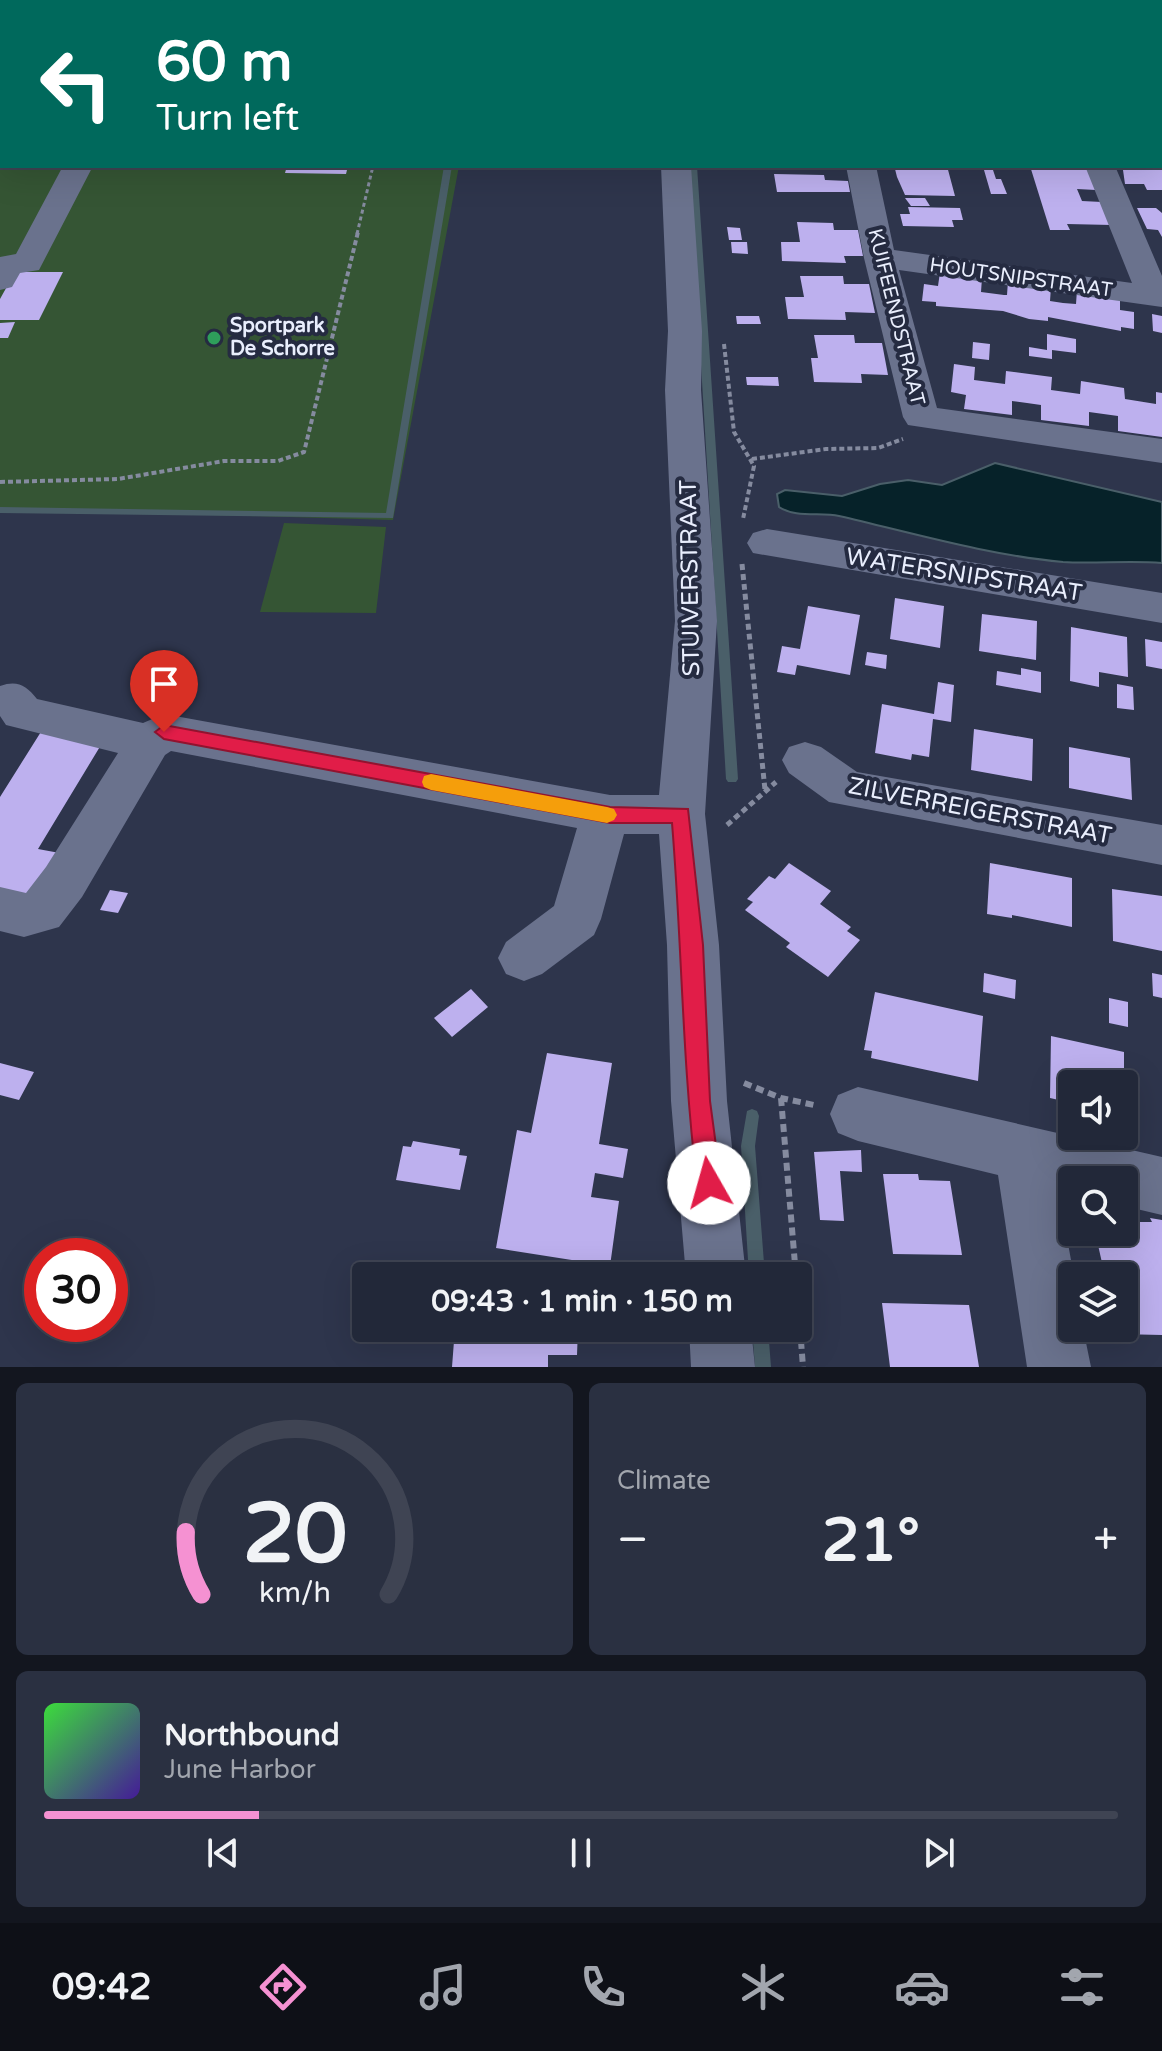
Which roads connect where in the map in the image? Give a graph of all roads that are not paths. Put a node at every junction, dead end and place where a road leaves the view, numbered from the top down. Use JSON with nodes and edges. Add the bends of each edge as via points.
{"nodes":[{"id":1,"x":77,"y":168,"type":"edge"},
{"id":2,"x":676,"y":168,"type":"edge"},
{"id":3,"x":861,"y":168,"type":"edge"},
{"id":4,"x":1101,"y":168,"type":"edge"},
{"id":5,"x":1148,"y":248,"type":"edge"},
{"id":6,"x":880,"y":258,"type":"junction"},
{"id":7,"x":0,"y":280,"type":"edge"},
{"id":8,"x":1158,"y":296,"type":"edge"},
{"id":9,"x":1162,"y":451,"type":"edge"},
{"id":10,"x":750,"y":539,"type":"road end"},
{"id":11,"x":1162,"y":608,"type":"edge"},
{"id":12,"x":12,"y":699,"type":"dead end"},
{"id":13,"x":149,"y":742,"type":"junction"},
{"id":14,"x":805,"y":760,"type":"dead end"},
{"id":15,"x":681,"y":814,"type":"junction"},
{"id":16,"x":610,"y":815,"type":"junction"},
{"id":17,"x":1162,"y":845,"type":"edge"},
{"id":18,"x":0,"y":909,"type":"edge"},
{"id":19,"x":524,"y":958,"type":"dead end"},
{"id":20,"x":858,"y":1114,"type":"road end"},
{"id":21,"x":1023,"y":1153,"type":"junction"},
{"id":22,"x":1162,"y":1186,"type":"edge"},
{"id":23,"x":715,"y":1262,"type":"edge"},
{"id":24,"x":721,"y":1342,"type":"edge"},
{"id":25,"x":723,"y":1367,"type":"edge"},
{"id":26,"x":1059,"y":1367,"type":"edge"}],
"edges":[{"from":1,"to":7,"type":"street","via":[[28,263],[8,265]]},
{"from":2,"to":15,"type":"street","name":"STUIVERSTRAAT","via":[[696,621]]},
{"from":3,"to":6,"type":"street","name":"KUIFEENDSTRAAT"},
{"from":4,"to":5,"type":"street"},
{"from":5,"to":8,"type":"street"},
{"from":6,"to":8,"type":"street","name":"HOUTSNIPSTRAAT"},
{"from":6,"to":9,"type":"street","name":"KUIFEENDSTRAAT","via":[[921,417]]},
{"from":10,"to":11,"type":"street","name":"WATERSNIPSTRAAT"},
{"from":12,"to":13,"type":"street","via":[[22,713]]},
{"from":13,"to":16,"type":"street","via":[[164,732]]},
{"from":13,"to":18,"type":"street","via":[[41,912],[24,915]]},
{"from":14,"to":17,"type":"street","name":"ZILVERREIGERSTRAAT","via":[[846,789]]},
{"from":15,"to":16,"type":"street"},
{"from":15,"to":23,"type":"street","name":"STUIVERSTRAAT"},
{"from":16,"to":19,"type":"street","via":[[598,835],[576,919]]},
{"from":20,"to":21,"type":"street"},
{"from":21,"to":22,"type":"street"},
{"from":21,"to":26,"type":"street"},
{"from":24,"to":25,"type":"street"}]}
